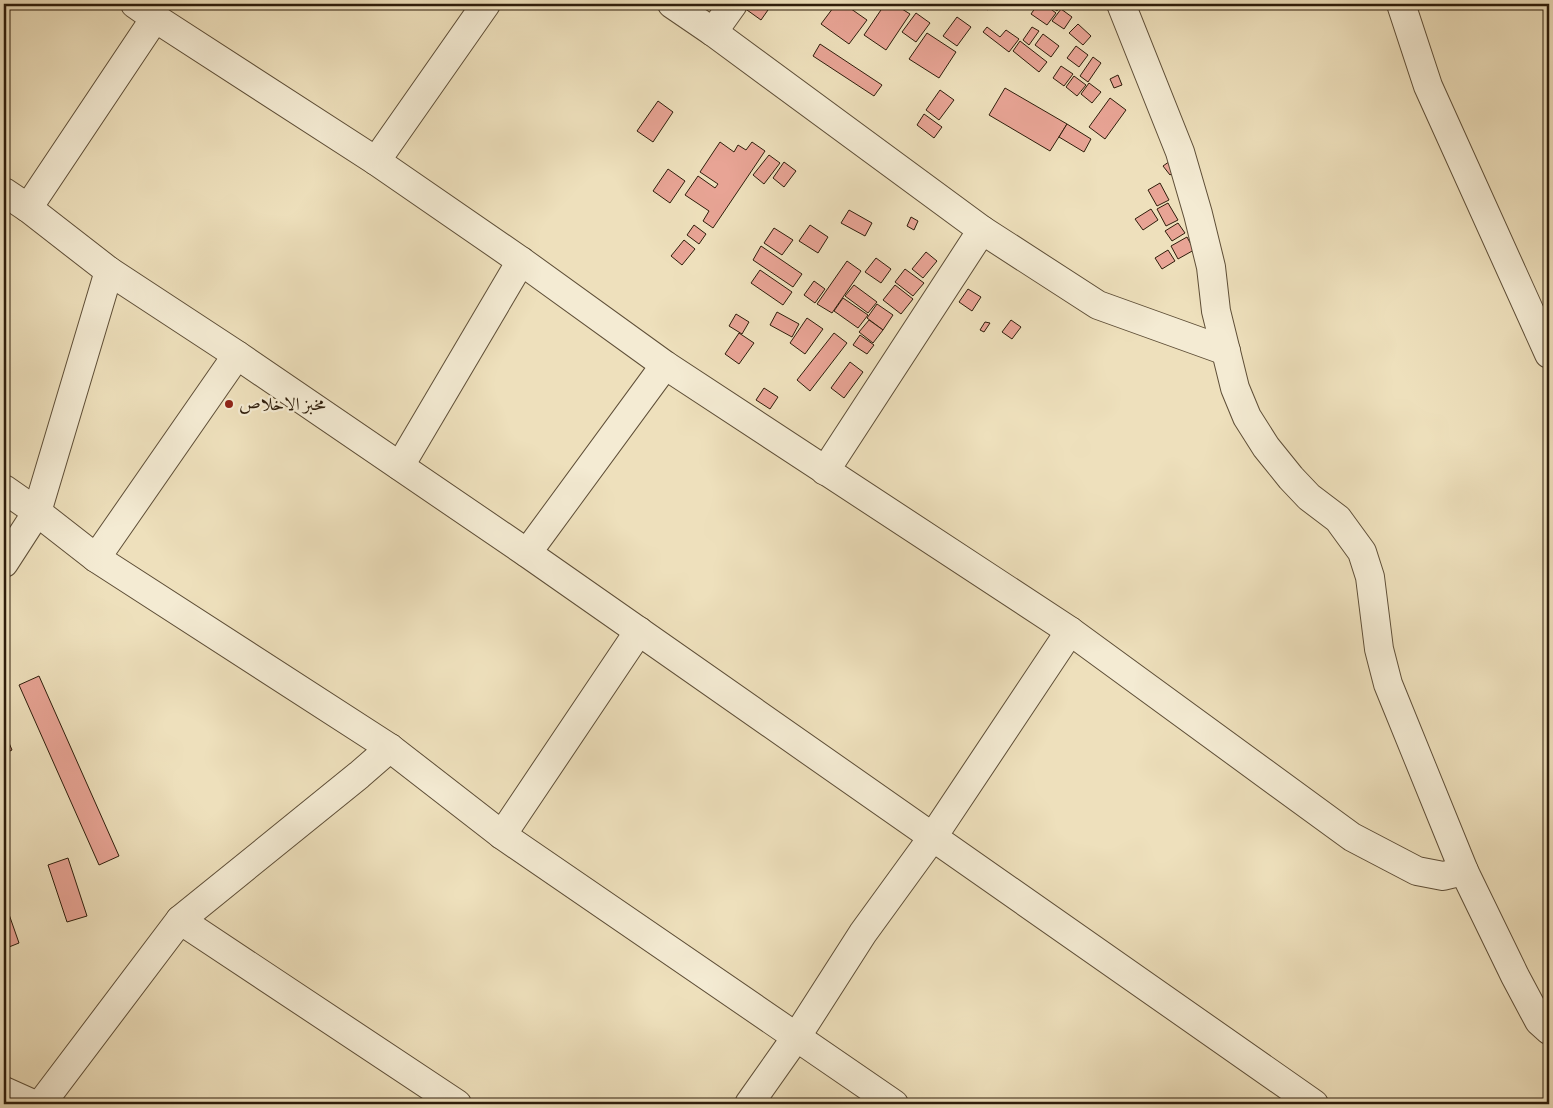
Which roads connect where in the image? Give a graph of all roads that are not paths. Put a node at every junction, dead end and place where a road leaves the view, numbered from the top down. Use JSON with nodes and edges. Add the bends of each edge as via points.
{"nodes":[{"id":1,"x":486,"y":4,"type":"edge"},
{"id":2,"x":672,"y":4,"type":"edge"},
{"id":3,"x":733,"y":4,"type":"edge"},
{"id":4,"x":1121,"y":4,"type":"edge"},
{"id":5,"x":1400,"y":4,"type":"edge"},
{"id":6,"x":145,"y":11,"type":"edge"},
{"id":7,"x":713,"y":32,"type":"junction"},
{"id":8,"x":376,"y":160,"type":"junction"},
{"id":9,"x":4,"y":192,"type":"edge"},
{"id":10,"x":28,"y":208,"type":"junction"},
{"id":11,"x":982,"y":230,"type":"junction"},
{"id":12,"x":521,"y":261,"type":"junction"},
{"id":13,"x":109,"y":271,"type":"junction"},
{"id":14,"x":1226,"y":351,"type":"junction"},
{"id":15,"x":1549,"y":354,"type":"edge"},
{"id":16,"x":237,"y":355,"type":"junction"},
{"id":17,"x":665,"y":365,"type":"junction"},
{"id":18,"x":400,"y":466,"type":"junction"},
{"id":19,"x":825,"y":471,"type":"junction"},
{"id":20,"x":4,"y":489,"type":"edge"},
{"id":21,"x":37,"y":512,"type":"junction"},
{"id":22,"x":527,"y":553,"type":"junction"},
{"id":23,"x":96,"y":558,"type":"junction"},
{"id":24,"x":4,"y":563,"type":"edge"},
{"id":25,"x":639,"y":631,"type":"junction"},
{"id":26,"x":1070,"y":631,"type":"junction"},
{"id":27,"x":390,"y":748,"type":"junction"},
{"id":28,"x":502,"y":835,"type":"junction"},
{"id":29,"x":932,"y":838,"type":"junction"},
{"id":30,"x":1464,"y":871,"type":"junction"},
{"id":31,"x":180,"y":920,"type":"junction"},
{"id":32,"x":1549,"y":1030,"type":"edge"},
{"id":33,"x":797,"y":1036,"type":"junction"},
{"id":34,"x":4,"y":1091,"type":"edge"},
{"id":35,"x":33,"y":1104,"type":"edge"},
{"id":36,"x":41,"y":1104,"type":"edge"},
{"id":37,"x":457,"y":1104,"type":"edge"},
{"id":38,"x":749,"y":1104,"type":"edge"},
{"id":39,"x":894,"y":1104,"type":"edge"},
{"id":40,"x":1314,"y":1104,"type":"edge"}],
"edges":[{"from":1,"to":8,"type":"street"},
{"from":2,"to":7,"type":"street"},
{"from":3,"to":7,"type":"street"},
{"from":4,"to":14,"type":"street","via":[[1180,152],[1211,267],[1216,311]]},
{"from":5,"to":15,"type":"street","via":[[1428,86]]},
{"from":6,"to":8,"type":"street"},
{"from":6,"to":10,"type":"street"},
{"from":7,"to":11,"type":"street"},
{"from":8,"to":12,"type":"street"},
{"from":9,"to":10,"type":"street"},
{"from":10,"to":13,"type":"street"},
{"from":11,"to":14,"type":"street","via":[[1098,305]]},
{"from":11,"to":19,"type":"street"},
{"from":12,"to":17,"type":"street"},
{"from":12,"to":18,"type":"street"},
{"from":13,"to":16,"type":"street"},
{"from":13,"to":21,"type":"street"},
{"from":14,"to":30,"type":"street","via":[[1235,388],[1247,417],[1266,447],[1309,497],[1338,519],[1362,552],[1370,577],[1379,649],[1388,684]]},
{"from":16,"to":18,"type":"street"},
{"from":16,"to":23,"type":"street"},
{"from":17,"to":19,"type":"street"},
{"from":17,"to":22,"type":"street"},
{"from":18,"to":22,"type":"street"},
{"from":19,"to":26,"type":"street"},
{"from":20,"to":21,"type":"street"},
{"from":21,"to":23,"type":"street"},
{"from":21,"to":24,"type":"street"},
{"from":22,"to":25,"type":"street"},
{"from":23,"to":27,"type":"street"},
{"from":25,"to":28,"type":"street"},
{"from":25,"to":29,"type":"street"},
{"from":26,"to":29,"type":"street"},
{"from":26,"to":30,"type":"street","via":[[1352,837],[1417,871],[1443,876]]},
{"from":27,"to":28,"type":"street"},
{"from":27,"to":31,"type":"street"},
{"from":28,"to":33,"type":"street"},
{"from":29,"to":33,"type":"street","via":[[863,933]]},
{"from":29,"to":40,"type":"street"},
{"from":30,"to":32,"type":"street","via":[[1535,1014]]},
{"from":31,"to":36,"type":"street"},
{"from":31,"to":37,"type":"street"},
{"from":33,"to":38,"type":"street"},
{"from":33,"to":39,"type":"street"},
{"from":34,"to":35,"type":"street"}]}
